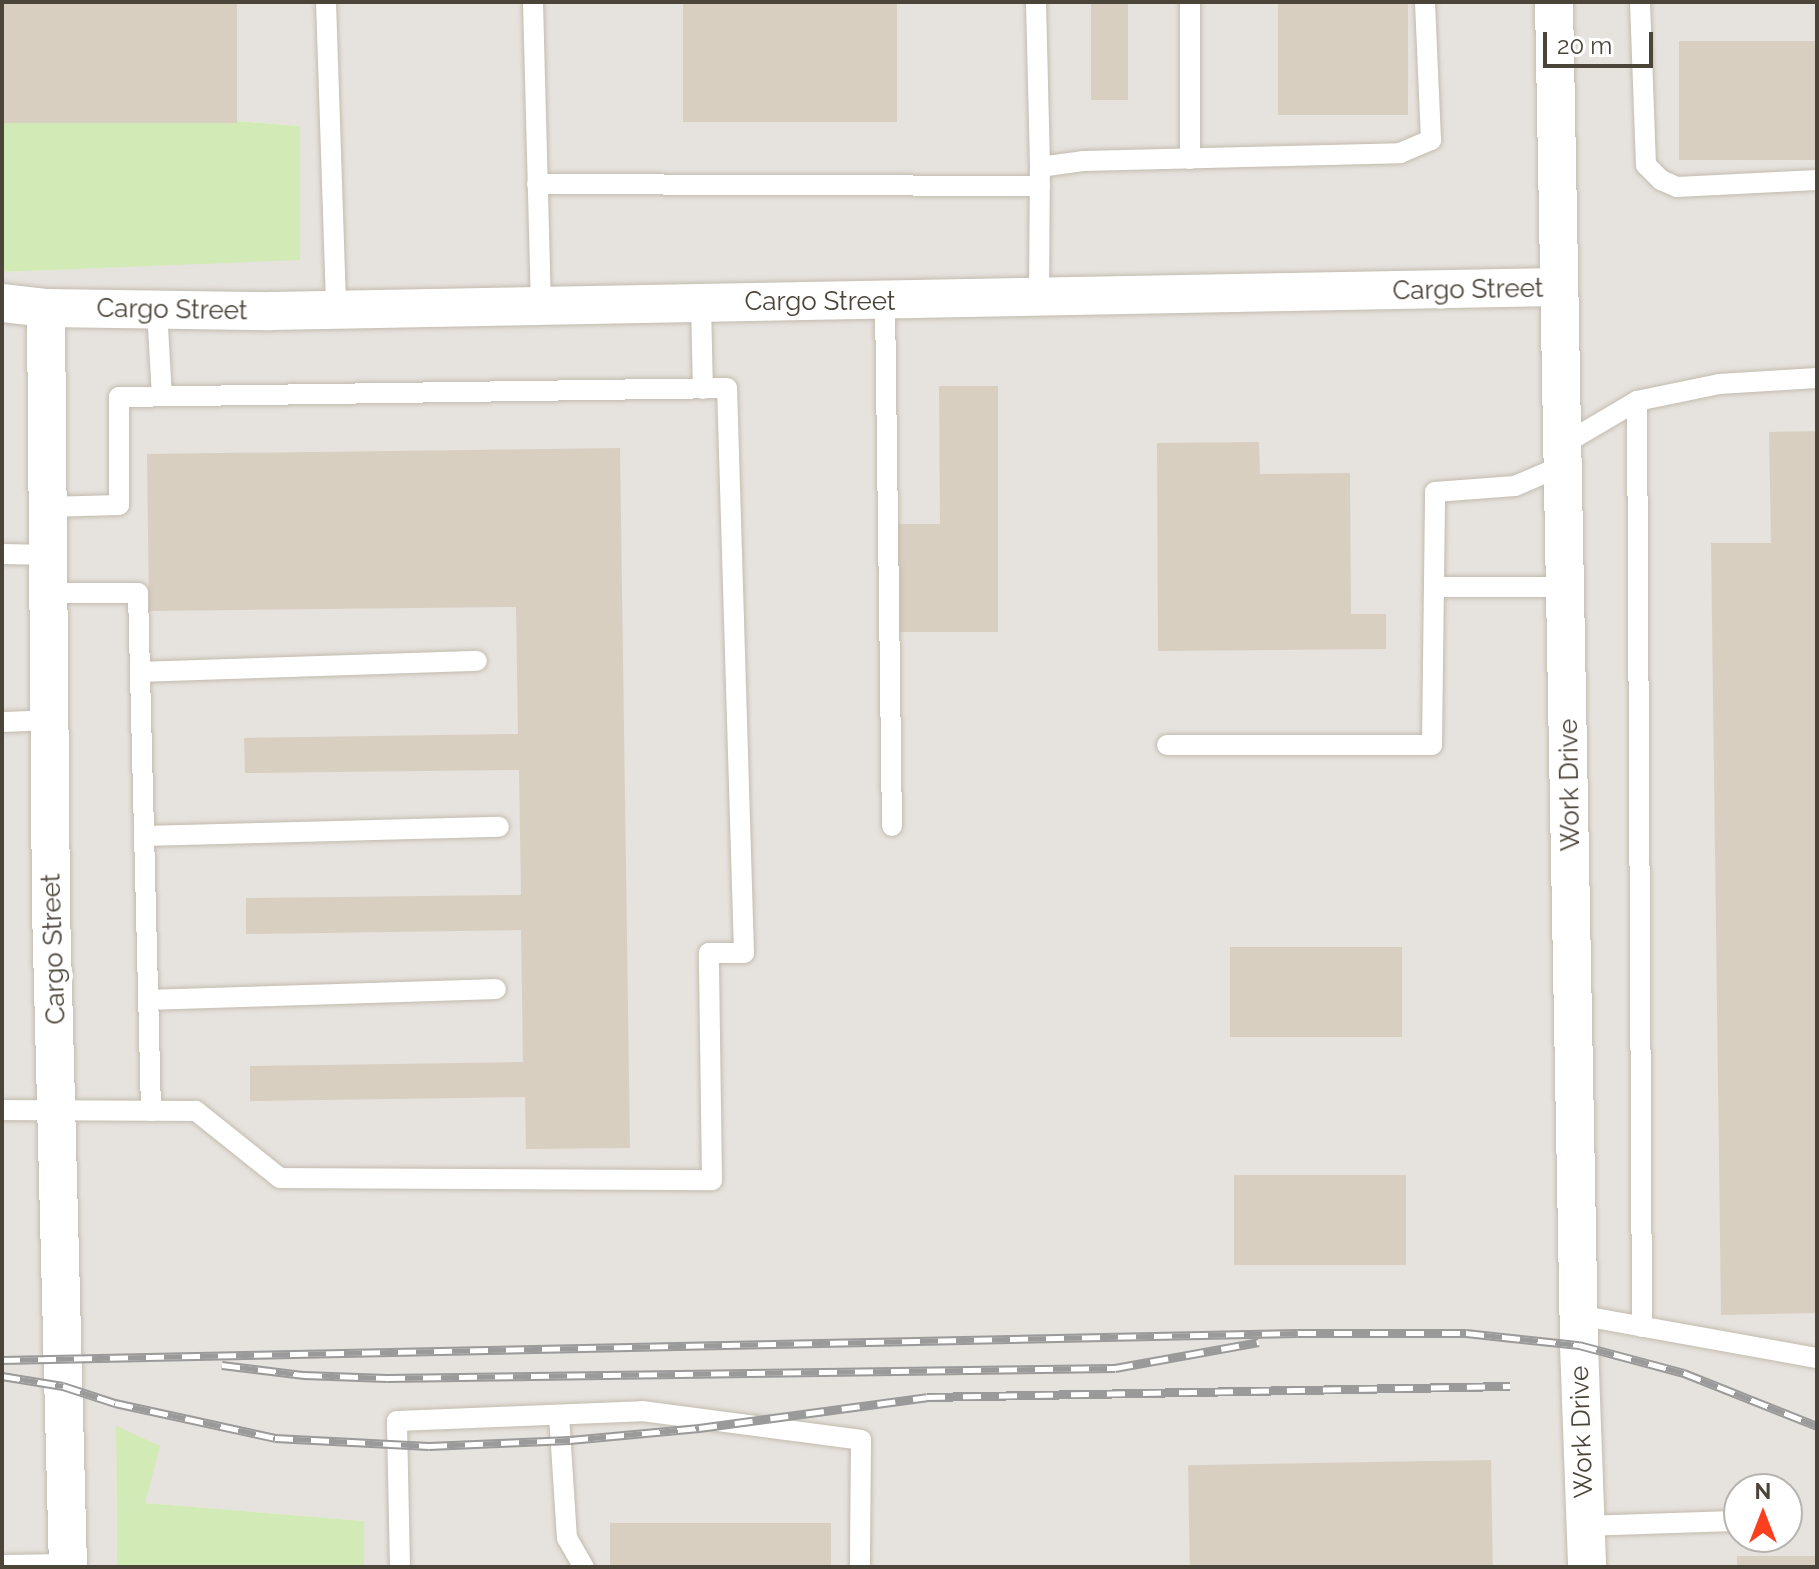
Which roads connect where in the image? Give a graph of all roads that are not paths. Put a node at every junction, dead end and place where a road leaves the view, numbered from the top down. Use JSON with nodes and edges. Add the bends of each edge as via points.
{"nodes":[{"id":1,"x":326,"y":2,"type":"edge"},
{"id":2,"x":533,"y":2,"type":"edge"},
{"id":3,"x":1036,"y":2,"type":"edge"},
{"id":4,"x":1190,"y":2,"type":"edge"},
{"id":5,"x":1425,"y":2,"type":"edge"},
{"id":6,"x":1554,"y":2,"type":"edge"},
{"id":7,"x":1640,"y":2,"type":"edge"},
{"id":8,"x":1190,"y":159,"type":"junction"},
{"id":9,"x":1040,"y":176,"type":"junction"},
{"id":10,"x":1817,"y":180,"type":"edge"},
{"id":11,"x":537,"y":184,"type":"junction"},
{"id":12,"x":1559,"y":287,"type":"junction"},
{"id":13,"x":1039,"y":299,"type":"junction"},
{"id":14,"x":885,"y":301,"type":"junction"},
{"id":15,"x":2,"y":303,"type":"edge"},
{"id":16,"x":701,"y":303,"type":"junction"},
{"id":17,"x":541,"y":306,"type":"junction"},
{"id":18,"x":46,"y":308,"type":"junction"},
{"id":19,"x":157,"y":310,"type":"junction"},
{"id":20,"x":336,"y":310,"type":"junction"},
{"id":21,"x":1817,"y":378,"type":"edge"},
{"id":22,"x":703,"y":389,"type":"junction"},
{"id":23,"x":162,"y":396,"type":"junction"},
{"id":24,"x":1637,"y":401,"type":"junction"},
{"id":25,"x":1564,"y":454,"type":"junction"},
{"id":26,"x":46,"y":507,"type":"junction"},
{"id":27,"x":2,"y":554,"type":"edge"},
{"id":28,"x":48,"y":555,"type":"junction"},
{"id":29,"x":1434,"y":587,"type":"junction"},
{"id":30,"x":1566,"y":587,"type":"junction"},
{"id":31,"x":48,"y":593,"type":"junction"},
{"id":32,"x":477,"y":661,"type":"dead end"},
{"id":33,"x":140,"y":672,"type":"junction"},
{"id":34,"x":51,"y":720,"type":"junction"},
{"id":35,"x":2,"y":722,"type":"edge"},
{"id":36,"x":1167,"y":745,"type":"dead end"},
{"id":37,"x":892,"y":826,"type":"dead end"},
{"id":38,"x":499,"y":827,"type":"dead end"},
{"id":39,"x":144,"y":836,"type":"junction"},
{"id":40,"x":496,"y":989,"type":"dead end"},
{"id":41,"x":148,"y":1000,"type":"junction"},
{"id":42,"x":2,"y":1110,"type":"edge"},
{"id":43,"x":59,"y":1110,"type":"junction"},
{"id":44,"x":151,"y":1111,"type":"junction"},
{"id":45,"x":1578,"y":1315,"type":"junction"},
{"id":46,"x":1642,"y":1327,"type":"junction"},
{"id":47,"x":1817,"y":1358,"type":"edge"},
{"id":48,"x":559,"y":1415,"type":"junction"},
{"id":49,"x":1723,"y":1522,"type":"edge"},
{"id":50,"x":1586,"y":1526,"type":"junction"},
{"id":51,"x":2,"y":1565,"type":"edge"},
{"id":52,"x":68,"y":1566,"type":"edge"},
{"id":53,"x":400,"y":1567,"type":"edge"},
{"id":54,"x":584,"y":1567,"type":"edge"},
{"id":55,"x":860,"y":1567,"type":"edge"},
{"id":56,"x":1587,"y":1567,"type":"edge"}],
"edges":[{"from":1,"to":20,"type":"lane"},
{"from":2,"to":11,"type":"lane"},
{"from":3,"to":9,"type":"lane"},
{"from":4,"to":8,"type":"lane"},
{"from":5,"to":8,"type":"lane","via":[[1431,140],[1400,153]]},
{"from":6,"to":12,"type":"street","name":"Work Drive"},
{"from":7,"to":10,"type":"lane","via":[[1646,165],[1677,187]]},
{"from":8,"to":9,"type":"lane","via":[[1083,161]]},
{"from":9,"to":11,"type":"lane"},
{"from":9,"to":13,"type":"lane"},
{"from":11,"to":17,"type":"lane"},
{"from":12,"to":13,"type":"street","name":"Cargo Street"},
{"from":12,"to":25,"type":"street","name":"Work Drive"},
{"from":13,"to":14,"type":"street","name":"Cargo Street"},
{"from":14,"to":16,"type":"street","name":"Cargo Street"},
{"from":14,"to":37,"type":"lane"},
{"from":15,"to":18,"type":"street"},
{"from":16,"to":17,"type":"street","name":"Cargo Street"},
{"from":16,"to":22,"type":"lane"},
{"from":17,"to":20,"type":"street","name":"Cargo Street"},
{"from":18,"to":19,"type":"street","name":"Cargo Street"},
{"from":18,"to":26,"type":"street","name":"Cargo Street"},
{"from":19,"to":20,"type":"street","name":"Cargo Street"},
{"from":19,"to":23,"type":"lane"},
{"from":21,"to":24,"type":"lane","via":[[1719,384]]},
{"from":22,"to":23,"type":"lane"},
{"from":22,"to":44,"type":"lane","via":[[727,388],[744,953],[709,953],[712,1180],[280,1178],[196,1111]]},
{"from":23,"to":26,"type":"lane","via":[[119,397],[119,505]]},
{"from":24,"to":25,"type":"lane"},
{"from":24,"to":46,"type":"lane"},
{"from":25,"to":29,"type":"lane","via":[[1515,486],[1435,492]]},
{"from":25,"to":30,"type":"street","name":"Work Drive"},
{"from":26,"to":28,"type":"street","name":"Cargo Street"},
{"from":27,"to":28,"type":"lane"},
{"from":28,"to":31,"type":"street","name":"Cargo Street"},
{"from":29,"to":30,"type":"lane"},
{"from":29,"to":36,"type":"lane","via":[[1432,745]]},
{"from":30,"to":45,"type":"street","name":"Work Drive"},
{"from":31,"to":33,"type":"lane","via":[[138,593]]},
{"from":31,"to":34,"type":"street","name":"Cargo Street"},
{"from":32,"to":33,"type":"lane"},
{"from":33,"to":39,"type":"lane"},
{"from":34,"to":35,"type":"lane"},
{"from":34,"to":43,"type":"street","name":"Cargo Street"},
{"from":38,"to":39,"type":"lane"},
{"from":39,"to":41,"type":"lane"},
{"from":40,"to":41,"type":"lane"},
{"from":41,"to":44,"type":"lane"},
{"from":42,"to":43,"type":"lane"},
{"from":43,"to":44,"type":"lane"},
{"from":43,"to":52,"type":"street","name":"Cargo Street"},
{"from":45,"to":46,"type":"lane"},
{"from":45,"to":50,"type":"street","name":"Work Drive"},
{"from":46,"to":47,"type":"lane"},
{"from":48,"to":53,"type":"lane","via":[[397,1421]]},
{"from":48,"to":54,"type":"lane","via":[[567,1538]]},
{"from":48,"to":55,"type":"lane","via":[[642,1411],[861,1440]]},
{"from":49,"to":50,"type":"lane"},
{"from":50,"to":56,"type":"street","name":"Work Drive"},
{"from":51,"to":52,"type":"lane"}]}
